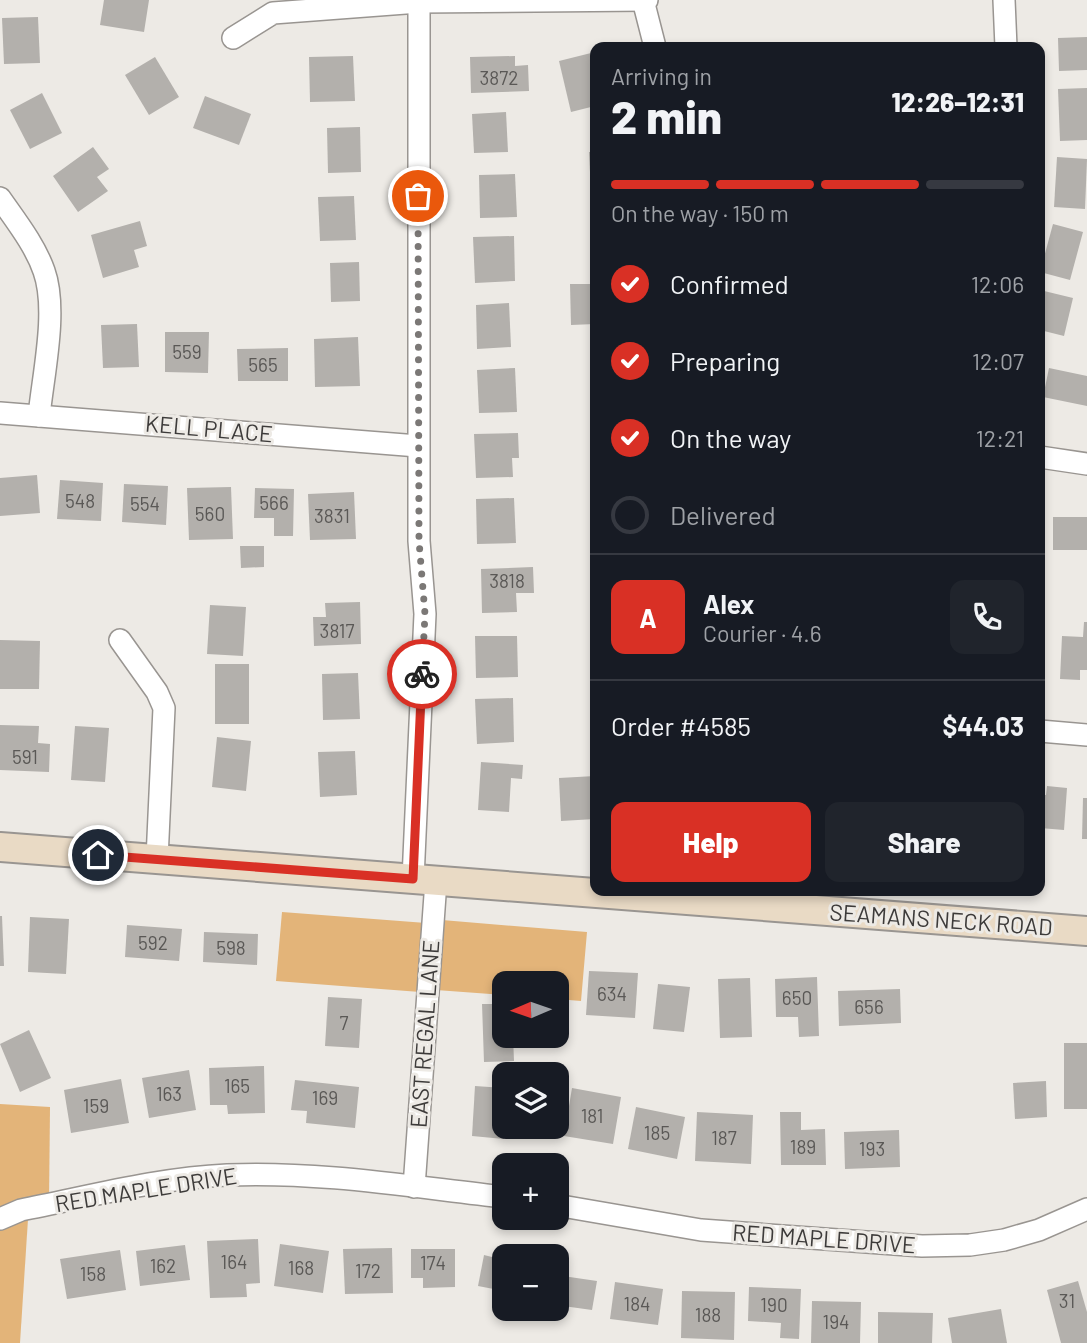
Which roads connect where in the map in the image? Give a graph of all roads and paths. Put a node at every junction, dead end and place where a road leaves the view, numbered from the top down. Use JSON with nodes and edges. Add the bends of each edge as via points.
{"nodes":[{"id":1,"x":645,"y":0,"type":"edge"},
{"id":2,"x":1004,"y":0,"type":"edge"},
{"id":3,"x":419,"y":1,"type":"edge"},
{"id":4,"x":233,"y":38,"type":"dead end"},
{"id":5,"x":654,"y":42,"type":"edge"},
{"id":6,"x":1006,"y":42,"type":"edge"},
{"id":7,"x":0,"y":198,"type":"edge"},
{"id":8,"x":0,"y":413,"type":"edge"},
{"id":9,"x":39,"y":416,"type":"junction"},
{"id":10,"x":418,"y":446,"type":"junction"},
{"id":11,"x":1045,"y":458,"type":"edge"},
{"id":12,"x":1087,"y":464,"type":"edge"},
{"id":13,"x":120,"y":640,"type":"dead end"},
{"id":14,"x":1045,"y":732,"type":"edge"},
{"id":15,"x":1087,"y":735,"type":"edge"},
{"id":16,"x":0,"y":847,"type":"edge"},
{"id":17,"x":157,"y":859,"type":"junction"},
{"id":18,"x":425,"y":880,"type":"junction"},
{"id":19,"x":590,"y":893,"type":"edge"},
{"id":20,"x":633,"y":896,"type":"edge"},
{"id":21,"x":1087,"y":931,"type":"edge"},
{"id":22,"x":414,"y":1187,"type":"junction"},
{"id":23,"x":492,"y":1196,"type":"edge"},
{"id":24,"x":569,"y":1207,"type":"edge"},
{"id":25,"x":1087,"y":1209,"type":"edge"},
{"id":26,"x":0,"y":1219,"type":"edge"}],
"edges":[{"from":1,"to":3,"type":"street"},
{"from":1,"to":5,"type":"street"},
{"from":2,"to":6,"type":"street"},
{"from":3,"to":4,"type":"street","via":[[273,13]]},
{"from":3,"to":10,"type":"street","name":"EAST REGAL LANE"},
{"from":7,"to":9,"type":"street","via":[[45,272],[50,302]]},
{"from":8,"to":9,"type":"street","name":"KELL PLACE"},
{"from":9,"to":10,"type":"street","name":"KELL PLACE"},
{"from":10,"to":18,"type":"street","name":"EAST REGAL LANE","via":[[425,614]]},
{"from":11,"to":12,"type":"street"},
{"from":13,"to":17,"type":"street","via":[[164,708]]},
{"from":14,"to":15,"type":"street"},
{"from":16,"to":17,"type":"main road","name":"SEAMANS NECK ROAD"},
{"from":17,"to":18,"type":"main road","name":"SEAMANS NECK ROAD"},
{"from":18,"to":19,"type":"main road","name":"SEAMANS NECK ROAD"},
{"from":18,"to":22,"type":"street","name":"EAST REGAL LANE"},
{"from":20,"to":21,"type":"main road","name":"SEAMANS NECK ROAD"},
{"from":22,"to":23,"type":"street","name":"RED MAPLE DRIVE"},
{"from":22,"to":26,"type":"street","name":"RED MAPLE DRIVE","via":[[224,1175],[21,1210]]},
{"from":24,"to":25,"type":"street","name":"RED MAPLE DRIVE","via":[[701,1230],[922,1246],[1004,1240]]}]}
